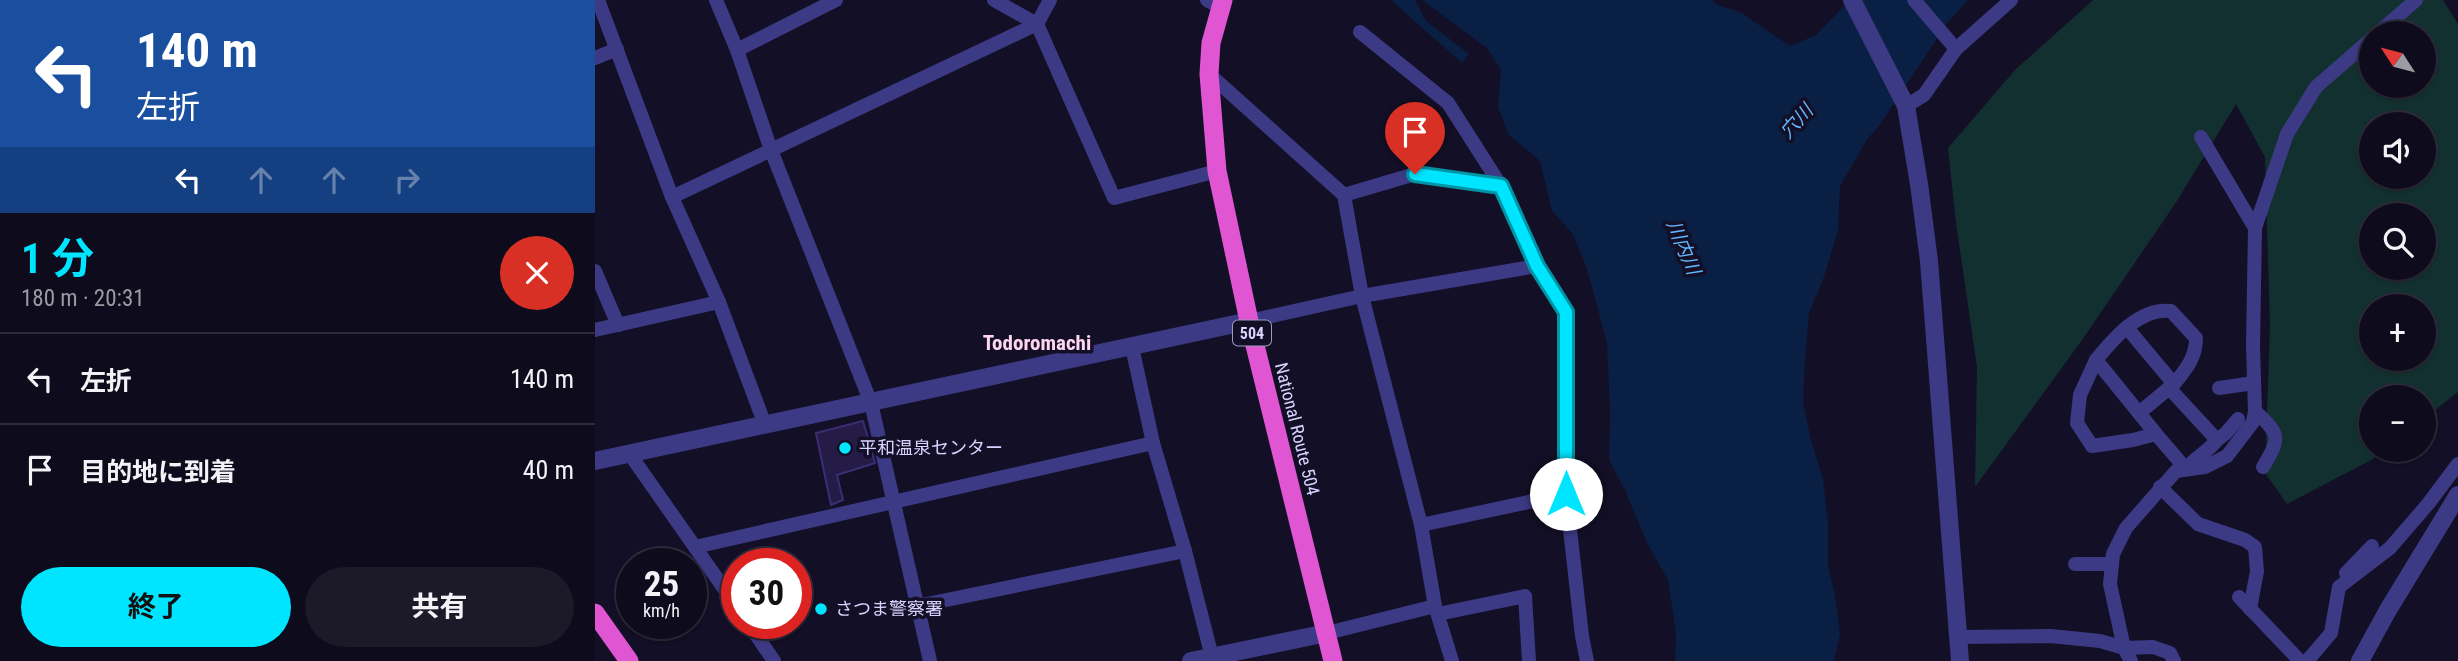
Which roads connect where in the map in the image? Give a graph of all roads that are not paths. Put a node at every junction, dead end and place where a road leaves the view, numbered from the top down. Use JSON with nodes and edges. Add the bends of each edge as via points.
{"nodes":[{"id":1,"x":598,"y":0,"type":"edge"},
{"id":2,"x":716,"y":0,"type":"edge"},
{"id":3,"x":836,"y":0,"type":"edge"},
{"id":4,"x":994,"y":0,"type":"edge"},
{"id":5,"x":1050,"y":0,"type":"edge"},
{"id":6,"x":1852,"y":0,"type":"edge"},
{"id":7,"x":1913,"y":0,"type":"edge"},
{"id":8,"x":2011,"y":0,"type":"edge"},
{"id":9,"x":2416,"y":0,"type":"edge"},
{"id":10,"x":1217,"y":2,"type":"edge"},
{"id":11,"x":2392,"y":21,"type":"edge"},
{"id":12,"x":1037,"y":24,"type":"junction"},
{"id":13,"x":1360,"y":32,"type":"dead end"},
{"id":14,"x":1952,"y":45,"type":"junction"},
{"id":15,"x":617,"y":49,"type":"junction"},
{"id":16,"x":2359,"y":49,"type":"edge"},
{"id":17,"x":737,"y":50,"type":"junction"},
{"id":18,"x":595,"y":58,"type":"edge"},
{"id":19,"x":1209,"y":74,"type":"junction"},
{"id":20,"x":1906,"y":106,"type":"junction"},
{"id":21,"x":2201,"y":137,"type":"dead end"},
{"id":22,"x":771,"y":150,"type":"junction"},
{"id":23,"x":1217,"y":171,"type":"junction"},
{"id":24,"x":1501,"y":186,"type":"junction"},
{"id":25,"x":1344,"y":195,"type":"junction"},
{"id":26,"x":672,"y":197,"type":"junction"},
{"id":27,"x":2255,"y":228,"type":"junction"},
{"id":28,"x":1537,"y":266,"type":"junction"},
{"id":29,"x":595,"y":271,"type":"edge"},
{"id":30,"x":1363,"y":296,"type":"junction"},
{"id":31,"x":719,"y":302,"type":"junction"},
{"id":32,"x":1249,"y":321,"type":"junction"},
{"id":33,"x":618,"y":325,"type":"junction"},
{"id":34,"x":2128,"y":329,"type":"junction"},
{"id":35,"x":595,"y":330,"type":"edge"},
{"id":36,"x":1132,"y":346,"type":"junction"},
{"id":37,"x":2096,"y":360,"type":"junction"},
{"id":38,"x":2254,"y":383,"type":"junction"},
{"id":39,"x":2172,"y":386,"type":"junction"},
{"id":40,"x":2220,"y":388,"type":"dead end"},
{"id":41,"x":871,"y":403,"type":"junction"},
{"id":42,"x":2255,"y":411,"type":"junction"},
{"id":43,"x":2139,"y":413,"type":"junction"},
{"id":44,"x":2238,"y":419,"type":"dead end"},
{"id":45,"x":765,"y":425,"type":"junction"},
{"id":46,"x":2156,"y":434,"type":"junction"},
{"id":47,"x":2217,"y":440,"type":"junction"},
{"id":48,"x":1153,"y":443,"type":"junction"},
{"id":49,"x":629,"y":453,"type":"junction"},
{"id":50,"x":595,"y":461,"type":"edge"},
{"id":51,"x":2458,"y":464,"type":"edge"},
{"id":52,"x":2263,"y":467,"type":"dead end"},
{"id":53,"x":2186,"y":470,"type":"junction"},
{"id":54,"x":2161,"y":487,"type":"junction"},
{"id":55,"x":1566,"y":494,"type":"junction"},
{"id":56,"x":2458,"y":495,"type":"edge"},
{"id":57,"x":895,"y":502,"type":"junction"},
{"id":58,"x":1421,"y":525,"type":"junction"},
{"id":59,"x":2372,"y":546,"type":"dead end"},
{"id":60,"x":695,"y":547,"type":"junction"},
{"id":61,"x":1185,"y":551,"type":"junction"},
{"id":62,"x":2112,"y":564,"type":"junction"},
{"id":63,"x":2075,"y":565,"type":"dead end"},
{"id":64,"x":721,"y":584,"type":"edge"},
{"id":65,"x":2339,"y":587,"type":"junction"},
{"id":66,"x":2239,"y":597,"type":"dead end"},
{"id":67,"x":917,"y":606,"type":"junction"},
{"id":68,"x":2250,"y":609,"type":"junction"},
{"id":69,"x":1436,"y":610,"type":"junction"},
{"id":70,"x":595,"y":613,"type":"edge"},
{"id":71,"x":1327,"y":633,"type":"junction"},
{"id":72,"x":1958,"y":637,"type":"junction"},
{"id":73,"x":759,"y":639,"type":"edge"},
{"id":74,"x":2127,"y":654,"type":"edge"},
{"id":75,"x":1212,"y":659,"type":"edge"},
{"id":76,"x":629,"y":661,"type":"edge"},
{"id":77,"x":775,"y":661,"type":"edge"},
{"id":78,"x":930,"y":661,"type":"edge"},
{"id":79,"x":1191,"y":661,"type":"edge"},
{"id":80,"x":1333,"y":661,"type":"edge"},
{"id":81,"x":1452,"y":661,"type":"edge"},
{"id":82,"x":1529,"y":661,"type":"edge"},
{"id":83,"x":1587,"y":661,"type":"edge"},
{"id":84,"x":1960,"y":661,"type":"edge"},
{"id":85,"x":2174,"y":661,"type":"edge"},
{"id":86,"x":2300,"y":661,"type":"edge"},
{"id":87,"x":2307,"y":661,"type":"edge"},
{"id":88,"x":2360,"y":661,"type":"edge"}],
"edges":[{"from":1,"to":15,"type":"street"},
{"from":2,"to":17,"type":"street"},
{"from":3,"to":17,"type":"street"},
{"from":4,"to":12,"type":"street"},
{"from":5,"to":12,"type":"street"},
{"from":6,"to":20,"type":"street"},
{"from":7,"to":14,"type":"street"},
{"from":8,"to":14,"type":"street"},
{"from":9,"to":11,"type":"street"},
{"from":10,"to":19,"type":"highway","name":"National Route 504","number":"504"},
{"from":12,"to":22,"type":"street"},
{"from":12,"to":23,"type":"street","via":[[1114,198]]},
{"from":13,"to":24,"type":"street","via":[[1448,103]]},
{"from":14,"to":20,"type":"street","via":[[1924,95]]},
{"from":15,"to":18,"type":"street"},
{"from":15,"to":26,"type":"street"},
{"from":16,"to":27,"type":"street","via":[[2316,87],[2287,134]]},
{"from":17,"to":22,"type":"street"},
{"from":19,"to":23,"type":"highway","name":"National Route 504","number":"504"},
{"from":19,"to":25,"type":"street"},
{"from":20,"to":72,"type":"street","via":[[1929,261]]},
{"from":21,"to":27,"type":"street"},
{"from":22,"to":26,"type":"street"},
{"from":22,"to":41,"type":"street"},
{"from":23,"to":32,"type":"highway","name":"National Route 504","number":"504"},
{"from":24,"to":25,"type":"street","via":[[1415,174]]},
{"from":24,"to":28,"type":"street"},
{"from":25,"to":30,"type":"street"},
{"from":26,"to":31,"type":"street"},
{"from":27,"to":38,"type":"street"},
{"from":28,"to":30,"type":"street"},
{"from":28,"to":55,"type":"street","via":[[1566,312]]},
{"from":29,"to":33,"type":"street"},
{"from":30,"to":32,"type":"street"},
{"from":30,"to":58,"type":"street"},
{"from":31,"to":33,"type":"street"},
{"from":31,"to":45,"type":"street"},
{"from":32,"to":36,"type":"street"},
{"from":32,"to":71,"type":"highway","name":"National Route 504","number":"504"},
{"from":33,"to":35,"type":"street"},
{"from":34,"to":37,"type":"street"},
{"from":34,"to":39,"type":"street"},
{"from":34,"to":39,"type":"street","via":[[2146,314],[2171,311],[2196,338],[2191,364]]},
{"from":36,"to":41,"type":"street"},
{"from":36,"to":48,"type":"street"},
{"from":37,"to":43,"type":"street"},
{"from":37,"to":46,"type":"street","via":[[2080,395],[2077,423],[2092,446]]},
{"from":38,"to":40,"type":"street"},
{"from":38,"to":42,"type":"street"},
{"from":39,"to":43,"type":"street"},
{"from":39,"to":47,"type":"street"},
{"from":41,"to":45,"type":"street"},
{"from":41,"to":57,"type":"street"},
{"from":42,"to":52,"type":"street","via":[[2276,435],[2276,447]]},
{"from":42,"to":53,"type":"street","via":[[2253,422],[2227,456]]},
{"from":43,"to":46,"type":"street"},
{"from":44,"to":47,"type":"street"},
{"from":45,"to":49,"type":"street"},
{"from":46,"to":53,"type":"street"},
{"from":47,"to":53,"type":"street"},
{"from":48,"to":57,"type":"street"},
{"from":48,"to":61,"type":"street"},
{"from":49,"to":50,"type":"street"},
{"from":49,"to":60,"type":"street"},
{"from":51,"to":65,"type":"street","via":[[2390,548]]},
{"from":53,"to":54,"type":"street","via":[[2176,471]]},
{"from":54,"to":62,"type":"street","via":[[2126,528]]},
{"from":54,"to":68,"type":"street","via":[[2198,524],[2255,547],[2257,571]]},
{"from":55,"to":58,"type":"street"},
{"from":55,"to":83,"type":"street"},
{"from":56,"to":88,"type":"street"},
{"from":57,"to":60,"type":"street"},
{"from":57,"to":67,"type":"street"},
{"from":58,"to":69,"type":"street"},
{"from":59,"to":65,"type":"street","via":[[2347,571]]},
{"from":60,"to":64,"type":"street"},
{"from":61,"to":67,"type":"street"},
{"from":61,"to":75,"type":"street"},
{"from":62,"to":63,"type":"street"},
{"from":62,"to":74,"type":"street","via":[[2110,584]]},
{"from":65,"to":87,"type":"street","via":[[2331,633]]},
{"from":66,"to":68,"type":"street"},
{"from":67,"to":78,"type":"street"},
{"from":68,"to":86,"type":"street"},
{"from":69,"to":71,"type":"street"},
{"from":69,"to":81,"type":"street"},
{"from":69,"to":82,"type":"street","via":[[1525,596]]},
{"from":70,"to":76,"type":"highway"},
{"from":71,"to":75,"type":"street"},
{"from":71,"to":80,"type":"highway","name":"National Route 504","number":"504"},
{"from":72,"to":74,"type":"street","via":[[2051,636],[2100,641]]},
{"from":72,"to":84,"type":"street"},
{"from":73,"to":77,"type":"street"},
{"from":74,"to":85,"type":"street","via":[[2153,647],[2170,653]]},
{"from":75,"to":79,"type":"street"}]}
